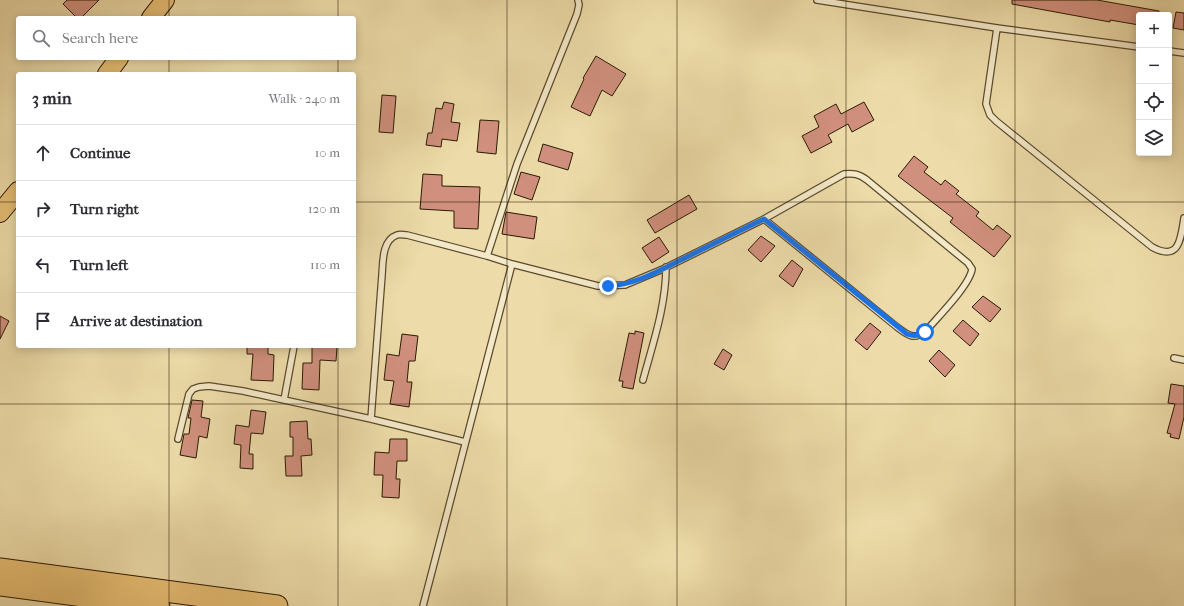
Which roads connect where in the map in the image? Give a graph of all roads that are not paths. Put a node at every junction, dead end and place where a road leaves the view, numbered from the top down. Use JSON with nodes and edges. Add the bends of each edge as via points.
{"nodes":[{"id":1,"x":165,"y":0,"type":"edge"},
{"id":2,"x":578,"y":0,"type":"edge"},
{"id":3,"x":817,"y":0,"type":"edge"},
{"id":4,"x":153,"y":16,"type":"edge"},
{"id":5,"x":997,"y":28,"type":"junction"},
{"id":6,"x":1136,"y":47,"type":"edge"},
{"id":7,"x":1172,"y":51,"type":"edge"},
{"id":8,"x":1184,"y":53,"type":"edge"},
{"id":9,"x":118,"y":60,"type":"edge"},
{"id":10,"x":109,"y":72,"type":"edge"},
{"id":11,"x":1184,"y":218,"type":"edge"},
{"id":12,"x":764,"y":219,"type":"junction"},
{"id":13,"x":487,"y":256,"type":"junction"},
{"id":14,"x":512,"y":264,"type":"junction"},
{"id":15,"x":666,"y":267,"type":"junction"},
{"id":16,"x":294,"y":348,"type":"edge"},
{"id":17,"x":1174,"y":358,"type":"dead end"},
{"id":18,"x":1184,"y":360,"type":"edge"},
{"id":19,"x":643,"y":380,"type":"dead end"},
{"id":20,"x":284,"y":400,"type":"junction"},
{"id":21,"x":371,"y":419,"type":"junction"},
{"id":22,"x":178,"y":439,"type":"dead end"},
{"id":23,"x":465,"y":442,"type":"junction"},
{"id":24,"x":0,"y":568,"type":"edge"},
{"id":25,"x":0,"y":585,"type":"edge"},
{"id":26,"x":159,"y":606,"type":"edge"},
{"id":27,"x":277,"y":606,"type":"edge"},
{"id":28,"x":423,"y":606,"type":"edge"}],
"edges":[{"from":1,"to":4,"type":"main road"},
{"from":2,"to":13,"type":"lane","via":[[577,14],[517,164]]},
{"from":3,"to":5,"type":"lane"},
{"from":5,"to":6,"type":"lane"},
{"from":5,"to":11,"type":"lane","via":[[986,104],[996,122],[1161,252],[1177,248],[1181,241]]},
{"from":7,"to":8,"type":"lane"},
{"from":9,"to":10,"type":"main road"},
{"from":12,"to":12,"type":"lane","via":[[844,174],[853,173],[860,175],[968,263],[972,273],[925,332],[920,336],[913,336],[897,327]]},
{"from":12,"to":15,"type":"lane"},
{"from":13,"to":14,"type":"lane"},
{"from":13,"to":21,"type":"lane","via":[[407,235],[398,235],[388,243],[382,275]]},
{"from":14,"to":15,"type":"lane","via":[[598,286],[625,285]]},
{"from":14,"to":23,"type":"lane"},
{"from":15,"to":19,"type":"lane","via":[[662,305]]},
{"from":16,"to":20,"type":"lane"},
{"from":17,"to":18,"type":"lane"},
{"from":20,"to":21,"type":"lane"},
{"from":20,"to":22,"type":"lane","via":[[209,386],[193,389],[189,394]]},
{"from":21,"to":23,"type":"lane"},
{"from":23,"to":28,"type":"lane"},
{"from":24,"to":27,"type":"highway"},
{"from":25,"to":26,"type":"highway"}]}
